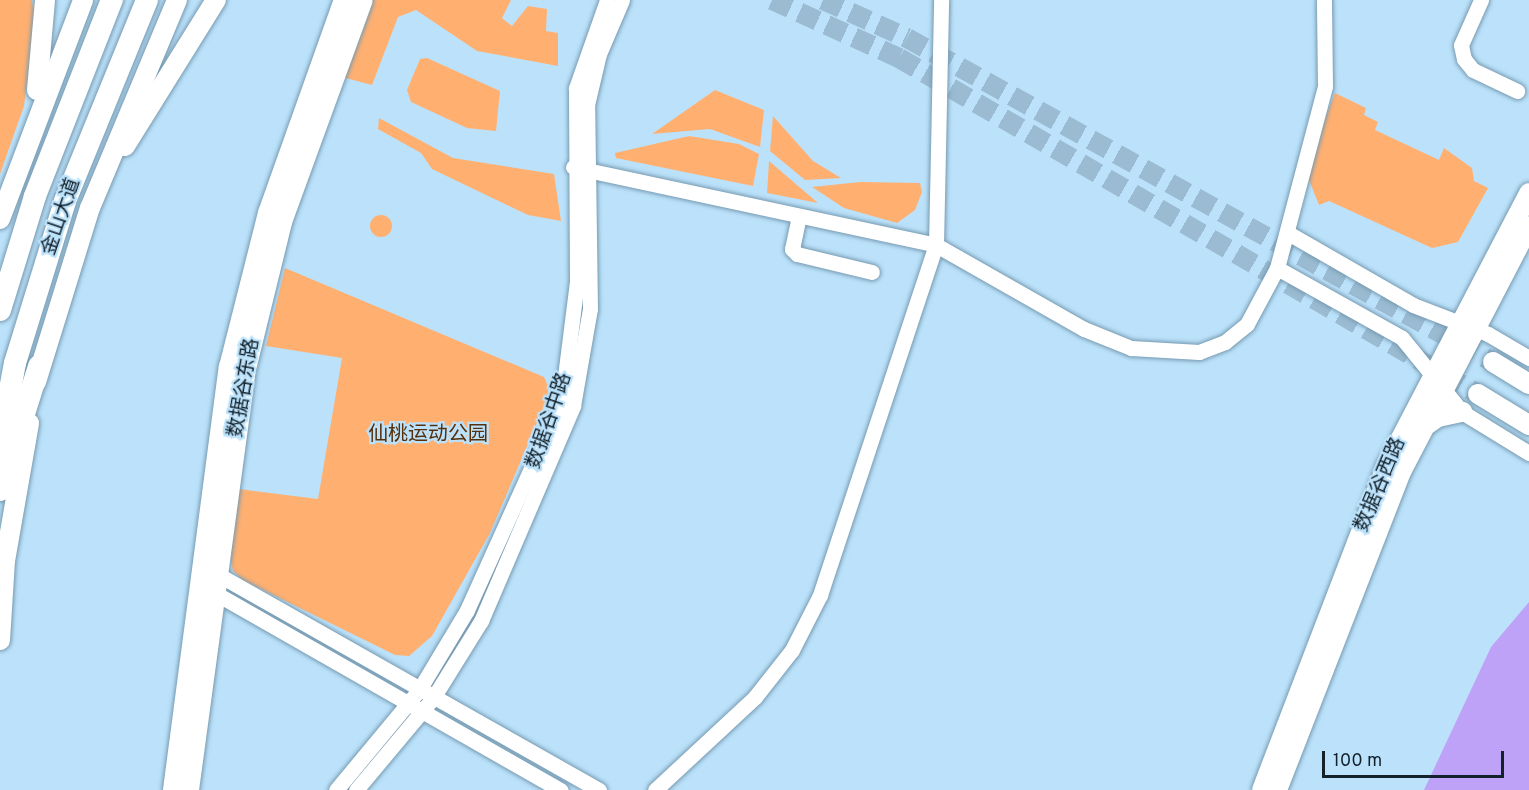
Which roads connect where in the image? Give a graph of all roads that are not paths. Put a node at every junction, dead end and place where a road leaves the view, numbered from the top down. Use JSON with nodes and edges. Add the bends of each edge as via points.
{"nodes":[{"id":1,"x":45,"y":0,"type":"edge"},
{"id":2,"x":83,"y":0,"type":"edge"},
{"id":3,"x":112,"y":0,"type":"edge"},
{"id":4,"x":147,"y":0,"type":"edge"},
{"id":5,"x":177,"y":0,"type":"edge"},
{"id":6,"x":216,"y":0,"type":"edge"},
{"id":7,"x":344,"y":0,"type":"edge"},
{"id":8,"x":363,"y":0,"type":"edge"},
{"id":9,"x":607,"y":0,"type":"edge"},
{"id":10,"x":622,"y":0,"type":"edge"},
{"id":11,"x":941,"y":0,"type":"edge"},
{"id":12,"x":1324,"y":0,"type":"edge"},
{"id":13,"x":1481,"y":0,"type":"edge"},
{"id":14,"x":1517,"y":91,"type":"dead end"},
{"id":15,"x":21,"y":160,"type":"junction"},
{"id":16,"x":581,"y":168,"type":"junction"},
{"id":17,"x":1529,"y":193,"type":"edge"},
{"id":18,"x":35,"y":196,"type":"junction"},
{"id":19,"x":90,"y":208,"type":"junction"},
{"id":20,"x":799,"y":216,"type":"junction"},
{"id":21,"x":0,"y":219,"type":"edge"},
{"id":22,"x":1529,"y":226,"type":"edge"},
{"id":23,"x":1288,"y":233,"type":"junction"},
{"id":24,"x":936,"y":245,"type":"junction"},
{"id":25,"x":1277,"y":268,"type":"junction"},
{"id":26,"x":872,"y":272,"type":"dead end"},
{"id":27,"x":0,"y":282,"type":"edge"},
{"id":28,"x":0,"y":310,"type":"edge"},
{"id":29,"x":1465,"y":325,"type":"junction"},
{"id":30,"x":1529,"y":358,"type":"edge"},
{"id":31,"x":1493,"y":362,"type":"tunnel mouth"},
{"id":32,"x":39,"y":366,"type":"junction"},
{"id":33,"x":1437,"y":380,"type":"junction"},
{"id":34,"x":1529,"y":384,"type":"edge"},
{"id":35,"x":1478,"y":394,"type":"tunnel mouth"},
{"id":36,"x":1467,"y":416,"type":"junction"},
{"id":37,"x":1529,"y":425,"type":"edge"},
{"id":38,"x":1422,"y":428,"type":"junction"},
{"id":39,"x":0,"y":443,"type":"edge"},
{"id":40,"x":1529,"y":453,"type":"edge"},
{"id":41,"x":0,"y":490,"type":"edge"},
{"id":42,"x":206,"y":578,"type":"junction"},
{"id":43,"x":0,"y":640,"type":"edge"},
{"id":44,"x":419,"y":690,"type":"junction"},
{"id":45,"x":1304,"y":695,"type":"junction"},
{"id":46,"x":433,"y":698,"type":"junction"},
{"id":47,"x":406,"y":704,"type":"junction"},
{"id":48,"x":422,"y":711,"type":"junction"},
{"id":49,"x":173,"y":790,"type":"edge"},
{"id":50,"x":189,"y":790,"type":"edge"},
{"id":51,"x":336,"y":790,"type":"edge"},
{"id":52,"x":356,"y":790,"type":"edge"},
{"id":53,"x":561,"y":790,"type":"edge"},
{"id":54,"x":599,"y":790,"type":"edge"},
{"id":55,"x":655,"y":790,"type":"edge"},
{"id":56,"x":1262,"y":790,"type":"edge"},
{"id":57,"x":1277,"y":790,"type":"edge"}],
"edges":[{"from":1,"to":15,"type":"main road","via":[[41,73]]},
{"from":2,"to":15,"type":"main road"},
{"from":3,"to":18,"type":"highway","name":"金山大道"},
{"from":4,"to":39,"type":"highway","name":"金山大道","via":[[65,201],[15,363]]},
{"from":5,"to":19,"type":"main road"},
{"from":6,"to":19,"type":"main road","via":[[169,69]]},
{"from":7,"to":42,"type":"main road","name":"数据谷东路","via":[[265,224],[229,367]]},
{"from":8,"to":42,"type":"main road","name":"数据谷东路","via":[[282,222],[246,369]]},
{"from":9,"to":16,"type":"street","name":"数据谷中路","via":[[576,88]]},
{"from":10,"to":16,"type":"street","name":"数据谷中路","via":[[599,54],[587,105]]},
{"from":11,"to":24,"type":"street"},
{"from":12,"to":23,"type":"street","via":[[1325,86]]},
{"from":13,"to":14,"type":"street","via":[[1461,45],[1464,58],[1473,70]]},
{"from":15,"to":21,"type":"main road"},
{"from":16,"to":20,"type":"street"},
{"from":16,"to":44,"type":"street","name":"数据谷中路","via":[[577,282],[562,400],[467,610]]},
{"from":16,"to":46,"type":"street","name":"数据谷中路","via":[[590,309],[573,406],[481,621]]},
{"from":17,"to":29,"type":"main road","name":"数据谷西路"},
{"from":18,"to":27,"type":"highway"},
{"from":18,"to":28,"type":"highway","name":"金山大道"},
{"from":19,"to":32,"type":"main road"},
{"from":20,"to":24,"type":"street"},
{"from":20,"to":26,"type":"street","via":[[792,249],[796,254]]},
{"from":22,"to":29,"type":"main road","name":"数据谷西路"},
{"from":23,"to":25,"type":"street"},
{"from":23,"to":29,"type":"street","via":[[1413,305]]},
{"from":24,"to":25,"type":"street","via":[[1084,329],[1162,354],[1199,352],[1225,342],[1257,309]]},
{"from":24,"to":55,"type":"street","via":[[820,595],[792,650],[755,697]]},
{"from":25,"to":33,"type":"street","via":[[1402,338]]},
{"from":29,"to":30,"type":"street"},
{"from":29,"to":33,"type":"main road","name":"数据谷西路"},
{"from":31,"to":34,"type":"main road"},
{"from":32,"to":41,"type":"highway"},
{"from":32,"to":43,"type":"main road","via":[[5,561]]},
{"from":33,"to":36,"type":"street"},
{"from":33,"to":38,"type":"main road","name":"数据谷西路"},
{"from":33,"to":45,"type":"main road","name":"数据谷西路","via":[[1387,465]]},
{"from":35,"to":37,"type":"main road"},
{"from":36,"to":38,"type":"main road","via":[[1438,417]]},
{"from":36,"to":40,"type":"street"},
{"from":38,"to":45,"type":"main road","name":"数据谷西路"},
{"from":42,"to":44,"type":"street"},
{"from":42,"to":47,"type":"street"},
{"from":42,"to":49,"type":"main road","name":"数据谷东路"},
{"from":42,"to":50,"type":"main road","name":"数据谷东路"},
{"from":44,"to":46,"type":"street"},
{"from":44,"to":47,"type":"street","name":"数据谷中路"},
{"from":45,"to":56,"type":"main road","name":"数据谷西路"},
{"from":45,"to":57,"type":"main road","name":"数据谷西路"},
{"from":46,"to":48,"type":"street","name":"数据谷中路"},
{"from":46,"to":54,"type":"street"},
{"from":47,"to":48,"type":"street"},
{"from":47,"to":51,"type":"street","name":"数据谷中路"},
{"from":48,"to":52,"type":"street","name":"数据谷中路"},
{"from":48,"to":53,"type":"street"}]}
